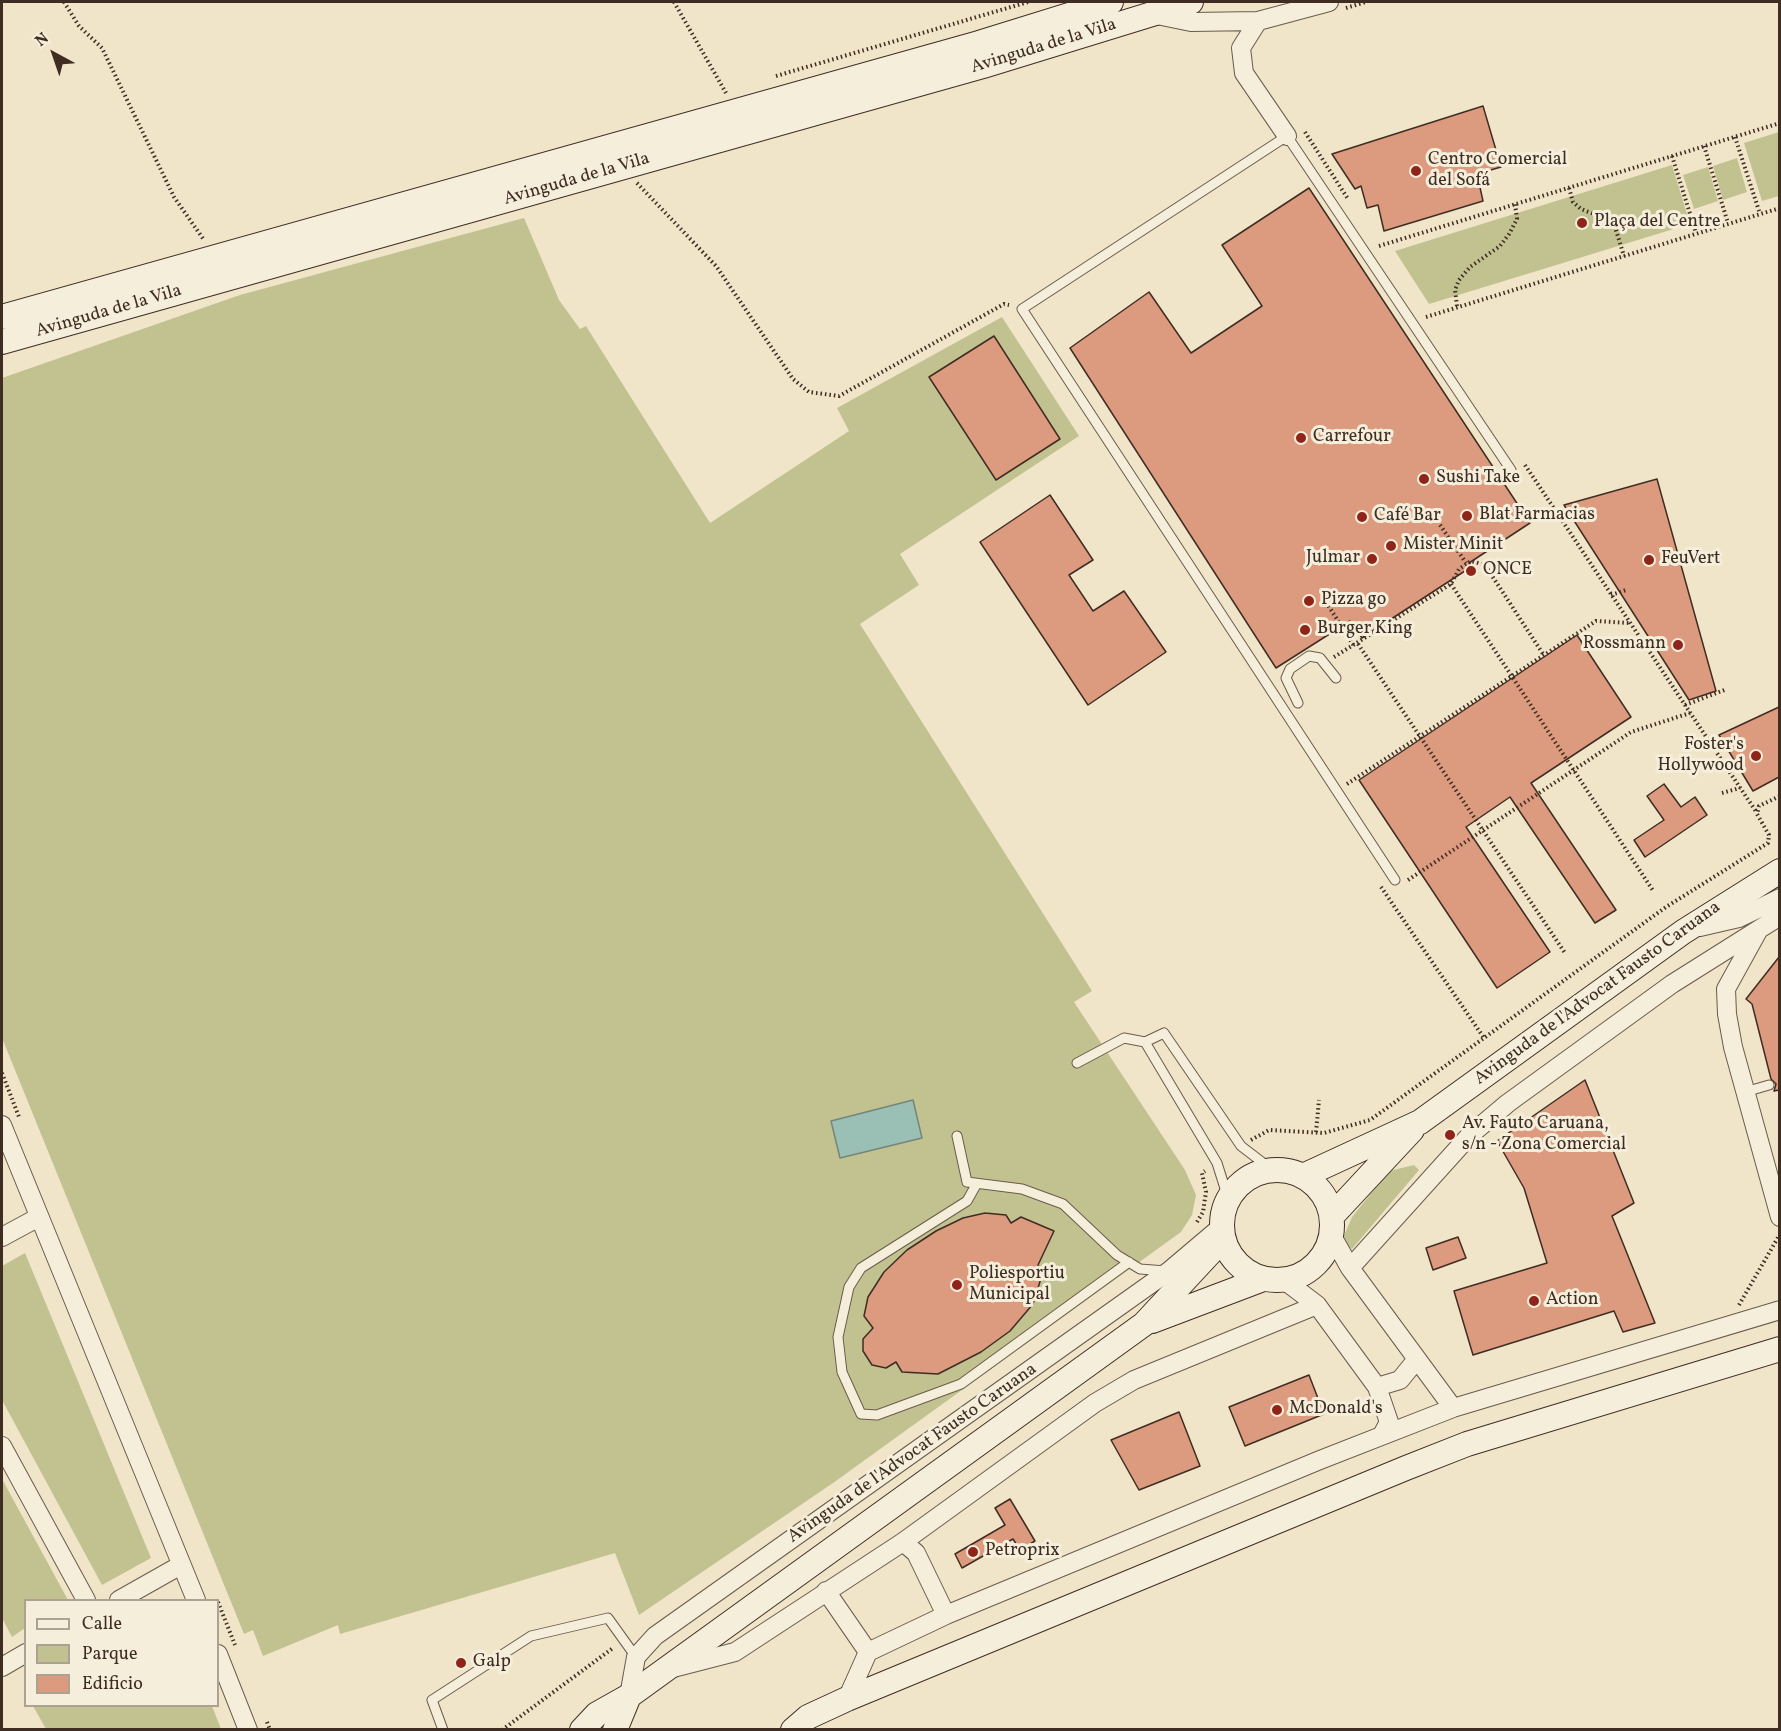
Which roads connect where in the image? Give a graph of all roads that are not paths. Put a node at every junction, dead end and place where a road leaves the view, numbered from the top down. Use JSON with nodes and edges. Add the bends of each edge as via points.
{"nodes":[{"id":1,"x":1111,"y":2,"type":"edge"},
{"id":2,"x":1191,"y":2,"type":"edge"},
{"id":3,"x":1332,"y":6,"type":"edge"},
{"id":4,"x":1151,"y":14,"type":"junction"},
{"id":5,"x":1258,"y":21,"type":"junction"},
{"id":6,"x":1294,"y":131,"type":"junction"},
{"id":7,"x":2,"y":317,"type":"edge"},
{"id":8,"x":2,"y":342,"type":"edge"},
{"id":9,"x":1511,"y":470,"type":"dead end"},
{"id":10,"x":1336,"y":678,"type":"dead end"},
{"id":11,"x":1298,"y":703,"type":"dead end"},
{"id":12,"x":1779,"y":871,"type":"edge"},
{"id":13,"x":1398,"y":884,"type":"road end"},
{"id":14,"x":1779,"y":897,"type":"edge"},
{"id":15,"x":1779,"y":916,"type":"edge"},
{"id":16,"x":1759,"y":929,"type":"junction"},
{"id":17,"x":1683,"y":932,"type":"junction"},
{"id":18,"x":1146,"y":1042,"type":"junction"},
{"id":19,"x":1077,"y":1064,"type":"dead end"},
{"id":20,"x":1769,"y":1085,"type":"dead end"},
{"id":21,"x":1745,"y":1092,"type":"junction"},
{"id":22,"x":1420,"y":1122,"type":"junction"},
{"id":23,"x":3,"y":1135,"type":"edge"},
{"id":24,"x":957,"y":1136,"type":"dead end"},
{"id":25,"x":1271,"y":1169,"type":"junction"},
{"id":26,"x":1303,"y":1176,"type":"junction"},
{"id":27,"x":976,"y":1185,"type":"junction"},
{"id":28,"x":1227,"y":1197,"type":"junction"},
{"id":29,"x":39,"y":1217,"type":"junction"},
{"id":30,"x":1779,"y":1217,"type":"edge"},
{"id":31,"x":1332,"y":1226,"type":"junction"},
{"id":32,"x":1222,"y":1233,"type":"junction"},
{"id":33,"x":2,"y":1237,"type":"edge"},
{"id":34,"x":1129,"y":1262,"type":"junction"},
{"id":35,"x":1350,"y":1268,"type":"junction"},
{"id":36,"x":1140,"y":1269,"type":"junction"},
{"id":37,"x":1169,"y":1271,"type":"junction"},
{"id":38,"x":1274,"y":1280,"type":"junction"},
{"id":39,"x":1140,"y":1292,"type":"junction"},
{"id":40,"x":1317,"y":1305,"type":"junction"},
{"id":41,"x":1779,"y":1310,"type":"edge"},
{"id":42,"x":1144,"y":1324,"type":"junction"},
{"id":43,"x":1779,"y":1349,"type":"edge"},
{"id":44,"x":1417,"y":1359,"type":"junction"},
{"id":45,"x":1377,"y":1387,"type":"junction"},
{"id":46,"x":1452,"y":1408,"type":"junction"},
{"id":47,"x":1382,"y":1435,"type":"junction"},
{"id":48,"x":2,"y":1446,"type":"edge"},
{"id":49,"x":903,"y":1542,"type":"junction"},
{"id":50,"x":181,"y":1565,"type":"junction"},
{"id":51,"x":826,"y":1591,"type":"junction"},
{"id":52,"x":85,"y":1599,"type":"edge"},
{"id":53,"x":120,"y":1599,"type":"edge"},
{"id":54,"x":196,"y":1599,"type":"edge"},
{"id":55,"x":946,"y":1616,"type":"junction"},
{"id":56,"x":868,"y":1652,"type":"junction"},
{"id":57,"x":24,"y":1654,"type":"edge"},
{"id":58,"x":219,"y":1657,"type":"edge"},
{"id":59,"x":636,"y":1657,"type":"junction"},
{"id":60,"x":2,"y":1665,"type":"edge"},
{"id":61,"x":663,"y":1671,"type":"junction"},
{"id":62,"x":629,"y":1696,"type":"junction"},
{"id":63,"x":847,"y":1699,"type":"junction"},
{"id":64,"x":248,"y":1730,"type":"edge"},
{"id":65,"x":443,"y":1730,"type":"edge"},
{"id":66,"x":582,"y":1730,"type":"edge"},
{"id":67,"x":615,"y":1730,"type":"edge"},
{"id":68,"x":793,"y":1730,"type":"edge"}],
"edges":[{"from":1,"to":7,"type":"street","name":"Avinguda de la Vila","via":[[979,43]]},
{"from":2,"to":4,"type":"street","name":"Avinguda de la Vila"},
{"from":3,"to":5,"type":"street","name":"Avinguda de la Vila"},
{"from":4,"to":5,"type":"street","name":"Avinguda de la Vila","via":[[1191,22]]},
{"from":4,"to":8,"type":"street","name":"Avinguda de la Vila","via":[[983,66]]},
{"from":5,"to":6,"type":"street","via":[[1241,48],[1244,72]]},
{"from":6,"to":9,"type":"lane"},
{"from":6,"to":13,"type":"lane","via":[[1022,309]]},
{"from":10,"to":11,"type":"lane","via":[[1320,657],[1309,656],[1290,669],[1286,678]]},
{"from":12,"to":17,"type":"street","name":"Avinguda de l'Advocat Fausto Caruana"},
{"from":14,"to":17,"type":"street","via":[[1739,918]]},
{"from":15,"to":16,"type":"street","name":"Avinguda de l'Advocat Fausto Caruana"},
{"from":16,"to":21,"type":"street","via":[[1726,989],[1727,1014]]},
{"from":16,"to":35,"type":"street","name":"Avinguda de l'Advocat Fausto Caruana","via":[[1672,984],[1508,1103],[1470,1135]]},
{"from":17,"to":22,"type":"street","name":"Avinguda de l'Advocat Fausto Caruana"},
{"from":18,"to":19,"type":"lane","via":[[1124,1038]]},
{"from":18,"to":25,"type":"lane","via":[[1164,1033],[1241,1146]]},
{"from":18,"to":28,"type":"lane","via":[[1217,1162]]},
{"from":20,"to":21,"type":"lane"},
{"from":21,"to":30,"type":"street"},
{"from":22,"to":26,"type":"street","name":"Avinguda de l'Advocat Fausto Caruana"},
{"from":22,"to":31,"type":"street","name":"Avinguda de l'Advocat Fausto Caruana"},
{"from":23,"to":29,"type":"street"},
{"from":24,"to":27,"type":"lane","via":[[967,1182]]},
{"from":25,"to":26,"type":"street"},
{"from":25,"to":28,"type":"street","via":[[1246,1178]]},
{"from":26,"to":31,"type":"street","via":[[1323,1192]]},
{"from":27,"to":34,"type":"lane","via":[[1022,1190],[1063,1204]]},
{"from":27,"to":34,"type":"lane","via":[[967,1201],[861,1268],[849,1287],[838,1337],[842,1372],[861,1414],[877,1415],[961,1384]]},
{"from":28,"to":32,"type":"street"},
{"from":29,"to":33,"type":"street"},
{"from":29,"to":50,"type":"street"},
{"from":31,"to":35,"type":"street"},
{"from":31,"to":38,"type":"street","via":[[1321,1259],[1302,1275]]},
{"from":32,"to":37,"type":"street","name":"Avinguda de l'Advocat Fausto Caruana"},
{"from":32,"to":38,"type":"street","via":[[1237,1265]]},
{"from":32,"to":42,"type":"street","name":"Avinguda de l'Advocat Fausto Caruana"},
{"from":34,"to":36,"type":"lane"},
{"from":35,"to":44,"type":"street"},
{"from":36,"to":37,"type":"lane"},
{"from":36,"to":39,"type":"lane"},
{"from":37,"to":39,"type":"street","name":"Avinguda de l'Advocat Fausto Caruana"},
{"from":38,"to":40,"type":"street"},
{"from":38,"to":42,"type":"street","name":"Avinguda de l'Advocat Fausto Caruana"},
{"from":39,"to":59,"type":"street","name":"Avinguda de l'Advocat Fausto Caruana","via":[[655,1635]]},
{"from":40,"to":45,"type":"street"},
{"from":40,"to":49,"type":"street","via":[[1134,1380],[1095,1403]]},
{"from":41,"to":46,"type":"street"},
{"from":42,"to":61,"type":"street","name":"Avinguda de l'Advocat Fausto Caruana"},
{"from":43,"to":63,"type":"street","via":[[1467,1444]]},
{"from":44,"to":45,"type":"street","via":[[1400,1380]]},
{"from":44,"to":46,"type":"street"},
{"from":45,"to":47,"type":"street","via":[[1389,1422]]},
{"from":46,"to":47,"type":"street"},
{"from":47,"to":55,"type":"street"},
{"from":48,"to":52,"type":"street"},
{"from":49,"to":51,"type":"street"},
{"from":49,"to":55,"type":"street","via":[[916,1553]]},
{"from":50,"to":53,"type":"street"},
{"from":50,"to":54,"type":"street"},
{"from":51,"to":56,"type":"street"},
{"from":51,"to":61,"type":"street","via":[[735,1652]]},
{"from":55,"to":56,"type":"street"},
{"from":56,"to":63,"type":"street"},
{"from":57,"to":60,"type":"street"},
{"from":58,"to":64,"type":"street"},
{"from":59,"to":62,"type":"street"},
{"from":59,"to":65,"type":"lane","via":[[608,1618],[531,1636],[432,1700]]},
{"from":61,"to":62,"type":"street","name":"Avinguda de l'Advocat Fausto Caruana"},
{"from":62,"to":66,"type":"street","name":"Avinguda de l'Advocat Fausto Caruana","via":[[597,1714]]},
{"from":62,"to":67,"type":"street"},
{"from":63,"to":68,"type":"street","via":[[808,1717]]}]}
